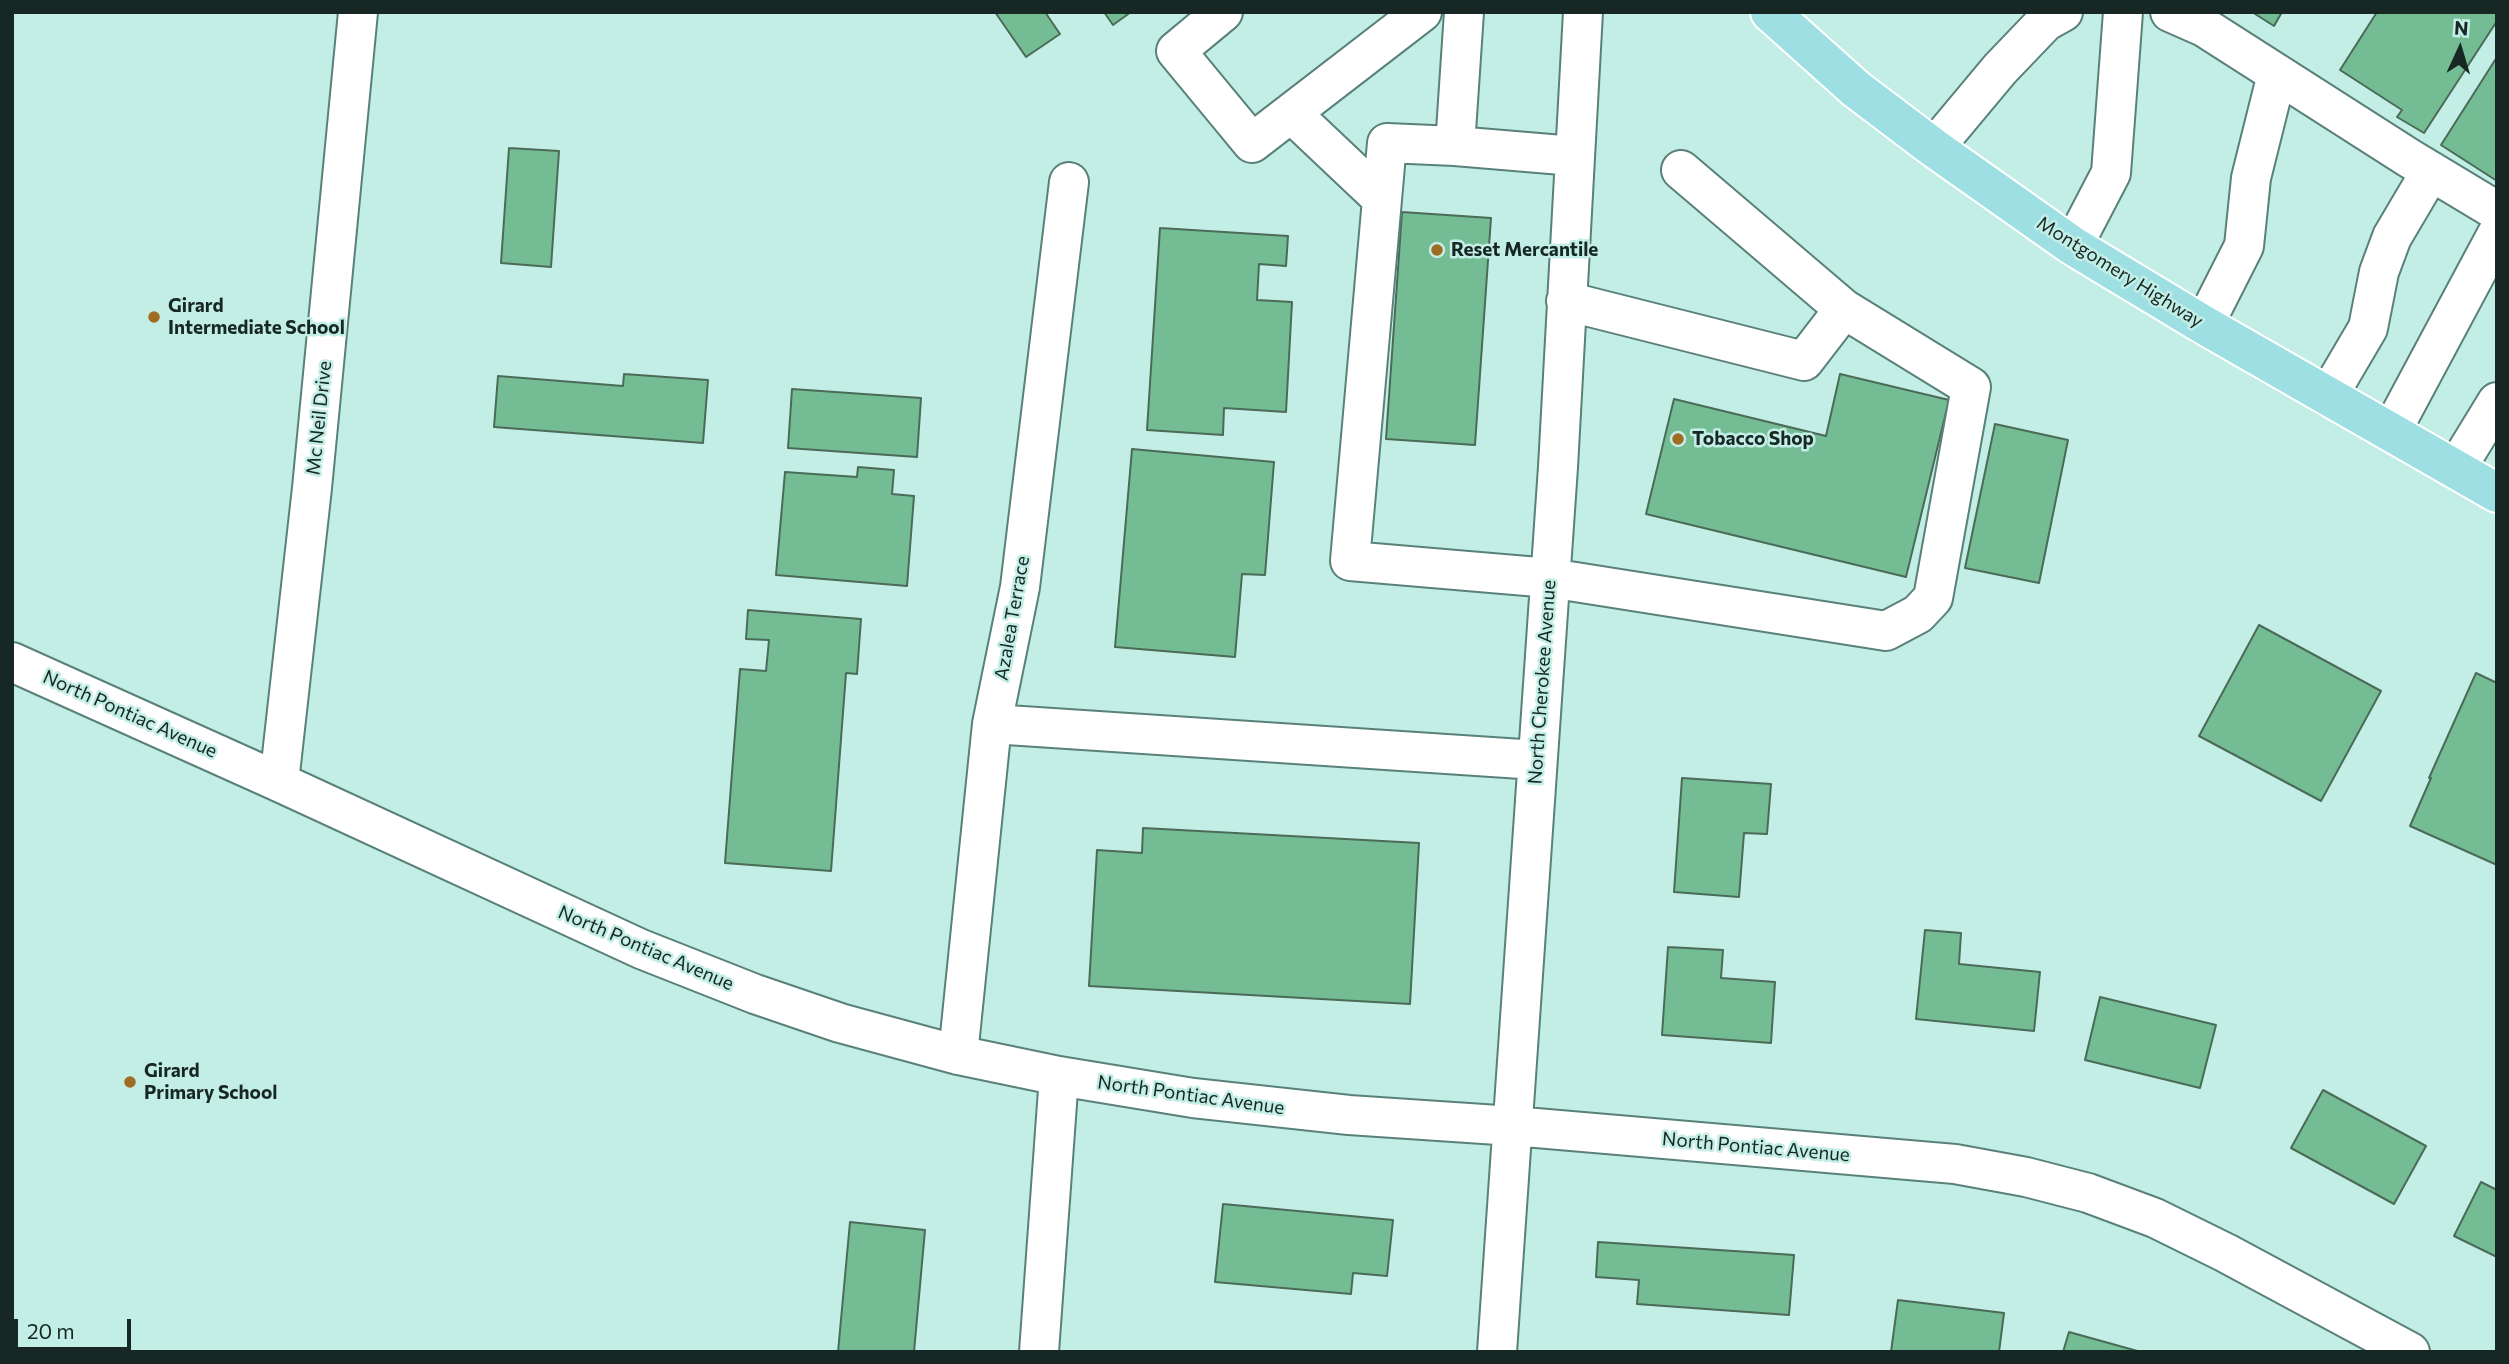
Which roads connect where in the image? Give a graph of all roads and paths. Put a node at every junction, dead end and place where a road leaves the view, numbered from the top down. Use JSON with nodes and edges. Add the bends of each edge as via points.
{"nodes":[{"id":1,"x":358,"y":12,"type":"edge"},
{"id":2,"x":1223,"y":12,"type":"edge"},
{"id":3,"x":1422,"y":12,"type":"edge"},
{"id":4,"x":1464,"y":12,"type":"edge"},
{"id":5,"x":1583,"y":12,"type":"edge"},
{"id":6,"x":1770,"y":12,"type":"edge"},
{"id":7,"x":2063,"y":12,"type":"edge"},
{"id":8,"x":2123,"y":12,"type":"edge"},
{"id":9,"x":2170,"y":12,"type":"edge"},
{"id":10,"x":2277,"y":74,"type":"junction"},
{"id":11,"x":1291,"y":113,"type":"junction"},
{"id":12,"x":1455,"y":146,"type":"junction"},
{"id":13,"x":1934,"y":148,"type":"junction"},
{"id":14,"x":1574,"y":156,"type":"junction"},
{"id":15,"x":1681,"y":170,"type":"dead end"},
{"id":16,"x":2431,"y":172,"type":"junction"},
{"id":17,"x":1069,"y":182,"type":"dead end"},
{"id":18,"x":1382,"y":199,"type":"junction"},
{"id":19,"x":2497,"y":211,"type":"edge"},
{"id":20,"x":2497,"y":234,"type":"edge"},
{"id":21,"x":2073,"y":246,"type":"junction"},
{"id":22,"x":1566,"y":301,"type":"junction"},
{"id":23,"x":1844,"y":309,"type":"junction"},
{"id":24,"x":2204,"y":325,"type":"junction"},
{"id":25,"x":2328,"y":396,"type":"junction"},
{"id":26,"x":2497,"y":402,"type":"edge"},
{"id":27,"x":2391,"y":432,"type":"junction"},
{"id":28,"x":2456,"y":469,"type":"junction"},
{"id":29,"x":2497,"y":493,"type":"edge"},
{"id":30,"x":1550,"y":578,"type":"junction"},
{"id":31,"x":12,"y":662,"type":"edge"},
{"id":32,"x":992,"y":724,"type":"junction"},
{"id":33,"x":1536,"y":760,"type":"junction"},
{"id":34,"x":279,"y":782,"type":"junction"},
{"id":35,"x":958,"y":1055,"type":"junction"},
{"id":36,"x":1059,"y":1076,"type":"junction"},
{"id":37,"x":1513,"y":1126,"type":"junction"},
{"id":38,"x":1039,"y":1352,"type":"edge"},
{"id":39,"x":1497,"y":1352,"type":"edge"},
{"id":40,"x":2410,"y":1352,"type":"edge"}],
"edges":[{"from":1,"to":34,"type":"street","name":"Mc Neil Drive"},
{"from":2,"to":11,"type":"street","via":[[1176,51],[1252,143]]},
{"from":3,"to":11,"type":"street"},
{"from":4,"to":12,"type":"street"},
{"from":5,"to":14,"type":"street","name":"North Cherokee Avenue"},
{"from":6,"to":13,"type":"main road","name":"Montgomery Highway","via":[[1856,89]]},
{"from":7,"to":13,"type":"street","via":[[2045,22],[2000,69]]},
{"from":8,"to":21,"type":"street","via":[[2111,173]]},
{"from":9,"to":10,"type":"street","via":[[2204,27]]},
{"from":10,"to":16,"type":"street"},
{"from":10,"to":24,"type":"street","via":[[2251,178],[2244,246]]},
{"from":11,"to":18,"type":"street"},
{"from":12,"to":14,"type":"street"},
{"from":12,"to":18,"type":"street","via":[[1387,143]]},
{"from":13,"to":21,"type":"main road","name":"Montgomery Highway"},
{"from":14,"to":22,"type":"street","name":"North Cherokee Avenue"},
{"from":15,"to":23,"type":"street"},
{"from":16,"to":19,"type":"street"},
{"from":16,"to":25,"type":"street","via":[[2392,237],[2379,272],[2368,328]]},
{"from":17,"to":32,"type":"street","name":"Azalea Terrace","via":[[1020,587]]},
{"from":18,"to":30,"type":"street","via":[[1350,561]]},
{"from":20,"to":27,"type":"street"},
{"from":21,"to":24,"type":"main road","name":"Montgomery Highway"},
{"from":22,"to":23,"type":"street","via":[[1804,362]]},
{"from":22,"to":30,"type":"street","name":"North Cherokee Avenue"},
{"from":23,"to":30,"type":"street","via":[[1970,387],[1933,598],[1918,614],[1886,631]]},
{"from":24,"to":25,"type":"main road","name":"Montgomery Highway"},
{"from":25,"to":27,"type":"main road","name":"Montgomery Highway"},
{"from":26,"to":28,"type":"street"},
{"from":27,"to":28,"type":"main road","name":"Montgomery Highway"},
{"from":28,"to":29,"type":"main road","name":"Montgomery Highway"},
{"from":30,"to":33,"type":"street","name":"North Cherokee Avenue"},
{"from":31,"to":34,"type":"street","name":"North Pontiac Avenue"},
{"from":32,"to":33,"type":"street"},
{"from":32,"to":35,"type":"street","name":"Azalea Terrace"},
{"from":33,"to":37,"type":"street","name":"North Cherokee Avenue"},
{"from":34,"to":35,"type":"street","name":"North Pontiac Avenue","via":[[641,949],[840,1023]]},
{"from":35,"to":36,"type":"street","name":"North Pontiac Avenue"},
{"from":36,"to":37,"type":"street","name":"North Pontiac Avenue","via":[[1194,1098]]},
{"from":36,"to":38,"type":"street"},
{"from":37,"to":39,"type":"street","name":"North Cherokee Avenue"},
{"from":37,"to":40,"type":"street","name":"North Pontiac Avenue","via":[[1955,1164],[2026,1177],[2088,1193],[2155,1218]]}]}
